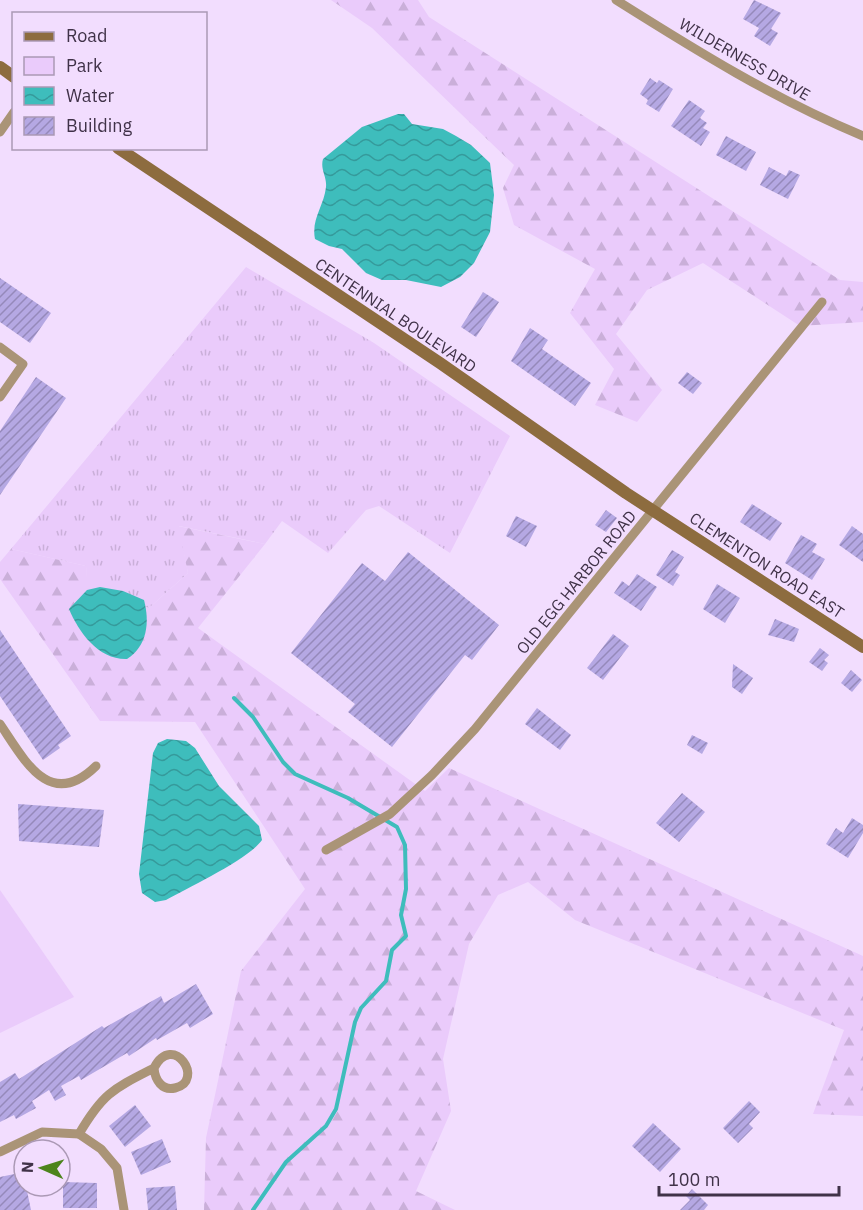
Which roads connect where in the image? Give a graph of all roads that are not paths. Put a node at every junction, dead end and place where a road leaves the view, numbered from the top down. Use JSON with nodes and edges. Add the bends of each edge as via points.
{"nodes":[{"id":1,"x":616,"y":0,"type":"edge"},
{"id":2,"x":12,"y":115,"type":"edge"},
{"id":3,"x":0,"y":132,"type":"edge"},
{"id":4,"x":863,"y":136,"type":"edge"},
{"id":5,"x":120,"y":150,"type":"edge"},
{"id":6,"x":822,"y":302,"type":"dead end"},
{"id":7,"x":0,"y":347,"type":"edge"},
{"id":8,"x":0,"y":397,"type":"edge"},
{"id":9,"x":653,"y":511,"type":"junction"},
{"id":10,"x":863,"y":647,"type":"edge"},
{"id":11,"x":0,"y":724,"type":"edge"},
{"id":12,"x":96,"y":766,"type":"dead end"},
{"id":13,"x":326,"y":850,"type":"dead end"},
{"id":14,"x":154,"y":1068,"type":"dead end"},
{"id":15,"x":79,"y":1134,"type":"junction"},
{"id":16,"x":0,"y":1152,"type":"edge"},
{"id":17,"x":124,"y":1210,"type":"edge"}],
"edges":[{"from":1,"to":4,"type":"street","name":"WILDERNESS DRIVE","via":[[737,76]]},
{"from":2,"to":3,"type":"street"},
{"from":5,"to":9,"type":"main road","name":"CENTENNIAL BOULEVARD","via":[[440,363]]},
{"from":6,"to":9,"type":"street","name":"OLD EGG HARBOR ROAD"},
{"from":7,"to":8,"type":"street","via":[[23,364]]},
{"from":9,"to":10,"type":"main road","name":"CLEMENTON ROAD EAST"},
{"from":9,"to":13,"type":"street","name":"OLD EGG HARBOR ROAD","via":[[475,729],[432,775],[390,814]]},
{"from":11,"to":12,"type":"street","via":[[24,761],[42,779],[62,784],[81,781]]},
{"from":14,"to":15,"type":"street","via":[[112,1089]]},
{"from":15,"to":16,"type":"street","via":[[42,1132]]},
{"from":15,"to":17,"type":"street","via":[[101,1149],[117,1168]]}]}
